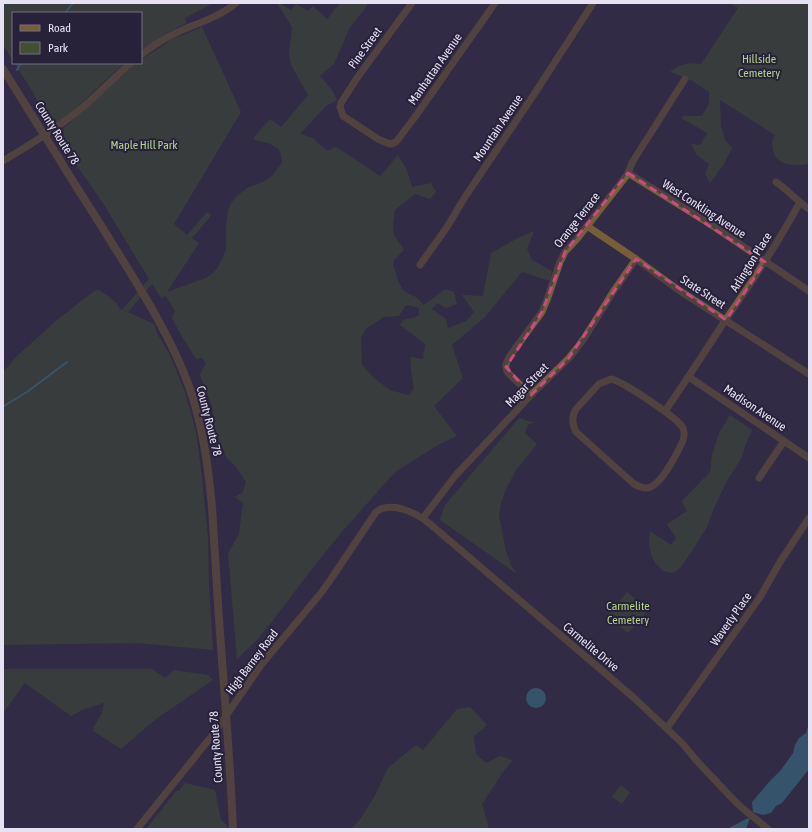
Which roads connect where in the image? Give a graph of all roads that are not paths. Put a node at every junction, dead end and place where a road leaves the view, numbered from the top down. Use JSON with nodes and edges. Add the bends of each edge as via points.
{"nodes":[{"id":1,"x":236,"y":3,"type":"edge"},
{"id":2,"x":412,"y":3,"type":"edge"},
{"id":3,"x":495,"y":3,"type":"edge"},
{"id":4,"x":593,"y":3,"type":"edge"},
{"id":5,"x":142,"y":54,"type":"edge"},
{"id":6,"x":130,"y":64,"type":"edge"},
{"id":7,"x":3,"y":69,"type":"edge"},
{"id":8,"x":685,"y":79,"type":"dead end"},
{"id":9,"x":44,"y":135,"type":"junction"},
{"id":10,"x":392,"y":144,"type":"joint"},
{"id":11,"x":3,"y":161,"type":"edge"},
{"id":12,"x":628,"y":173,"type":"junction"},
{"id":13,"x":776,"y":182,"type":"dead end"},
{"id":14,"x":800,"y":202,"type":"junction"},
{"id":15,"x":809,"y":209,"type":"edge"},
{"id":16,"x":587,"y":226,"type":"junction"},
{"id":17,"x":636,"y":260,"type":"junction"},
{"id":18,"x":765,"y":262,"type":"junction"},
{"id":19,"x":420,"y":265,"type":"dead end"},
{"id":20,"x":809,"y":291,"type":"edge"},
{"id":21,"x":726,"y":320,"type":"junction"},
{"id":22,"x":809,"y":374,"type":"edge"},
{"id":23,"x":689,"y":377,"type":"junction"},
{"id":24,"x":531,"y":395,"type":"junction"},
{"id":25,"x":664,"y":411,"type":"junction"},
{"id":26,"x":784,"y":441,"type":"junction"},
{"id":27,"x":809,"y":458,"type":"edge"},
{"id":28,"x":759,"y":478,"type":"dead end"},
{"id":29,"x":384,"y":508,"type":"joint"},
{"id":30,"x":423,"y":518,"type":"junction"},
{"id":31,"x":809,"y":518,"type":"edge"},
{"id":32,"x":227,"y":716,"type":"junction"},
{"id":33,"x":667,"y":728,"type":"junction"},
{"id":34,"x":137,"y":829,"type":"edge"},
{"id":35,"x":233,"y":829,"type":"edge"},
{"id":36,"x":768,"y":829,"type":"edge"}],
"edges":[{"from":1,"to":5,"type":"street","via":[[224,12],[161,41]]},
{"from":2,"to":10,"type":"street","name":"Pine Street","via":[[357,78],[340,107],[342,116],[378,139]]},
{"from":3,"to":10,"type":"street","name":"Manhattan Avenue","via":[[415,117]]},
{"from":4,"to":19,"type":"street","name":"Mountain Avenue"},
{"from":6,"to":9,"type":"street","via":[[80,110]]},
{"from":7,"to":9,"type":"street","name":"County Route 78"},
{"from":8,"to":12,"type":"street","name":"Orange Terrace"},
{"from":9,"to":11,"type":"street"},
{"from":9,"to":32,"type":"street","name":"County Route 78","via":[[154,312],[189,387],[201,428],[208,468]]},
{"from":12,"to":16,"type":"street","name":"Orange Terrace"},
{"from":12,"to":18,"type":"street","name":"West Conkling Avenue"},
{"from":13,"to":14,"type":"street"},
{"from":14,"to":15,"type":"street"},
{"from":14,"to":18,"type":"street","name":"Arlington Place"},
{"from":16,"to":17,"type":"street","name":"State Street"},
{"from":16,"to":24,"type":"street","name":"Orange Terrace","via":[[565,252],[542,312],[506,364],[508,373]]},
{"from":17,"to":21,"type":"street","name":"State Street"},
{"from":17,"to":24,"type":"street","name":"Magar Street","via":[[577,348]]},
{"from":18,"to":20,"type":"street","name":"West Conkling Avenue"},
{"from":18,"to":21,"type":"street","name":"Arlington Place"},
{"from":21,"to":22,"type":"street","name":"State Street"},
{"from":21,"to":23,"type":"street","name":"Arlington Place"},
{"from":23,"to":25,"type":"street","name":"Arlington Place"},
{"from":23,"to":26,"type":"street","name":"Madison Avenue"},
{"from":24,"to":30,"type":"street","name":"Magar Street","via":[[455,476]]},
{"from":25,"to":25,"type":"street","via":[[684,429],[684,439],[659,482],[647,488],[634,484],[576,432],[572,421],[573,413],[580,404],[599,384],[611,379]]},
{"from":26,"to":27,"type":"street","name":"Madison Avenue"},
{"from":26,"to":28,"type":"street"},
{"from":29,"to":30,"type":"street","name":"Carmelite Drive","via":[[396,507]]},
{"from":29,"to":32,"type":"street","name":"High Barney Road","via":[[376,512],[331,579],[261,665]]},
{"from":30,"to":33,"type":"street","name":"Carmelite Drive","via":[[605,672]]},
{"from":31,"to":33,"type":"street","name":"Waverly Place","via":[[760,597]]},
{"from":32,"to":34,"type":"street","name":"High Barney Road"},
{"from":32,"to":35,"type":"street","name":"County Route 78"},
{"from":33,"to":36,"type":"street","name":"Carmelite Drive","via":[[741,807]]}]}
